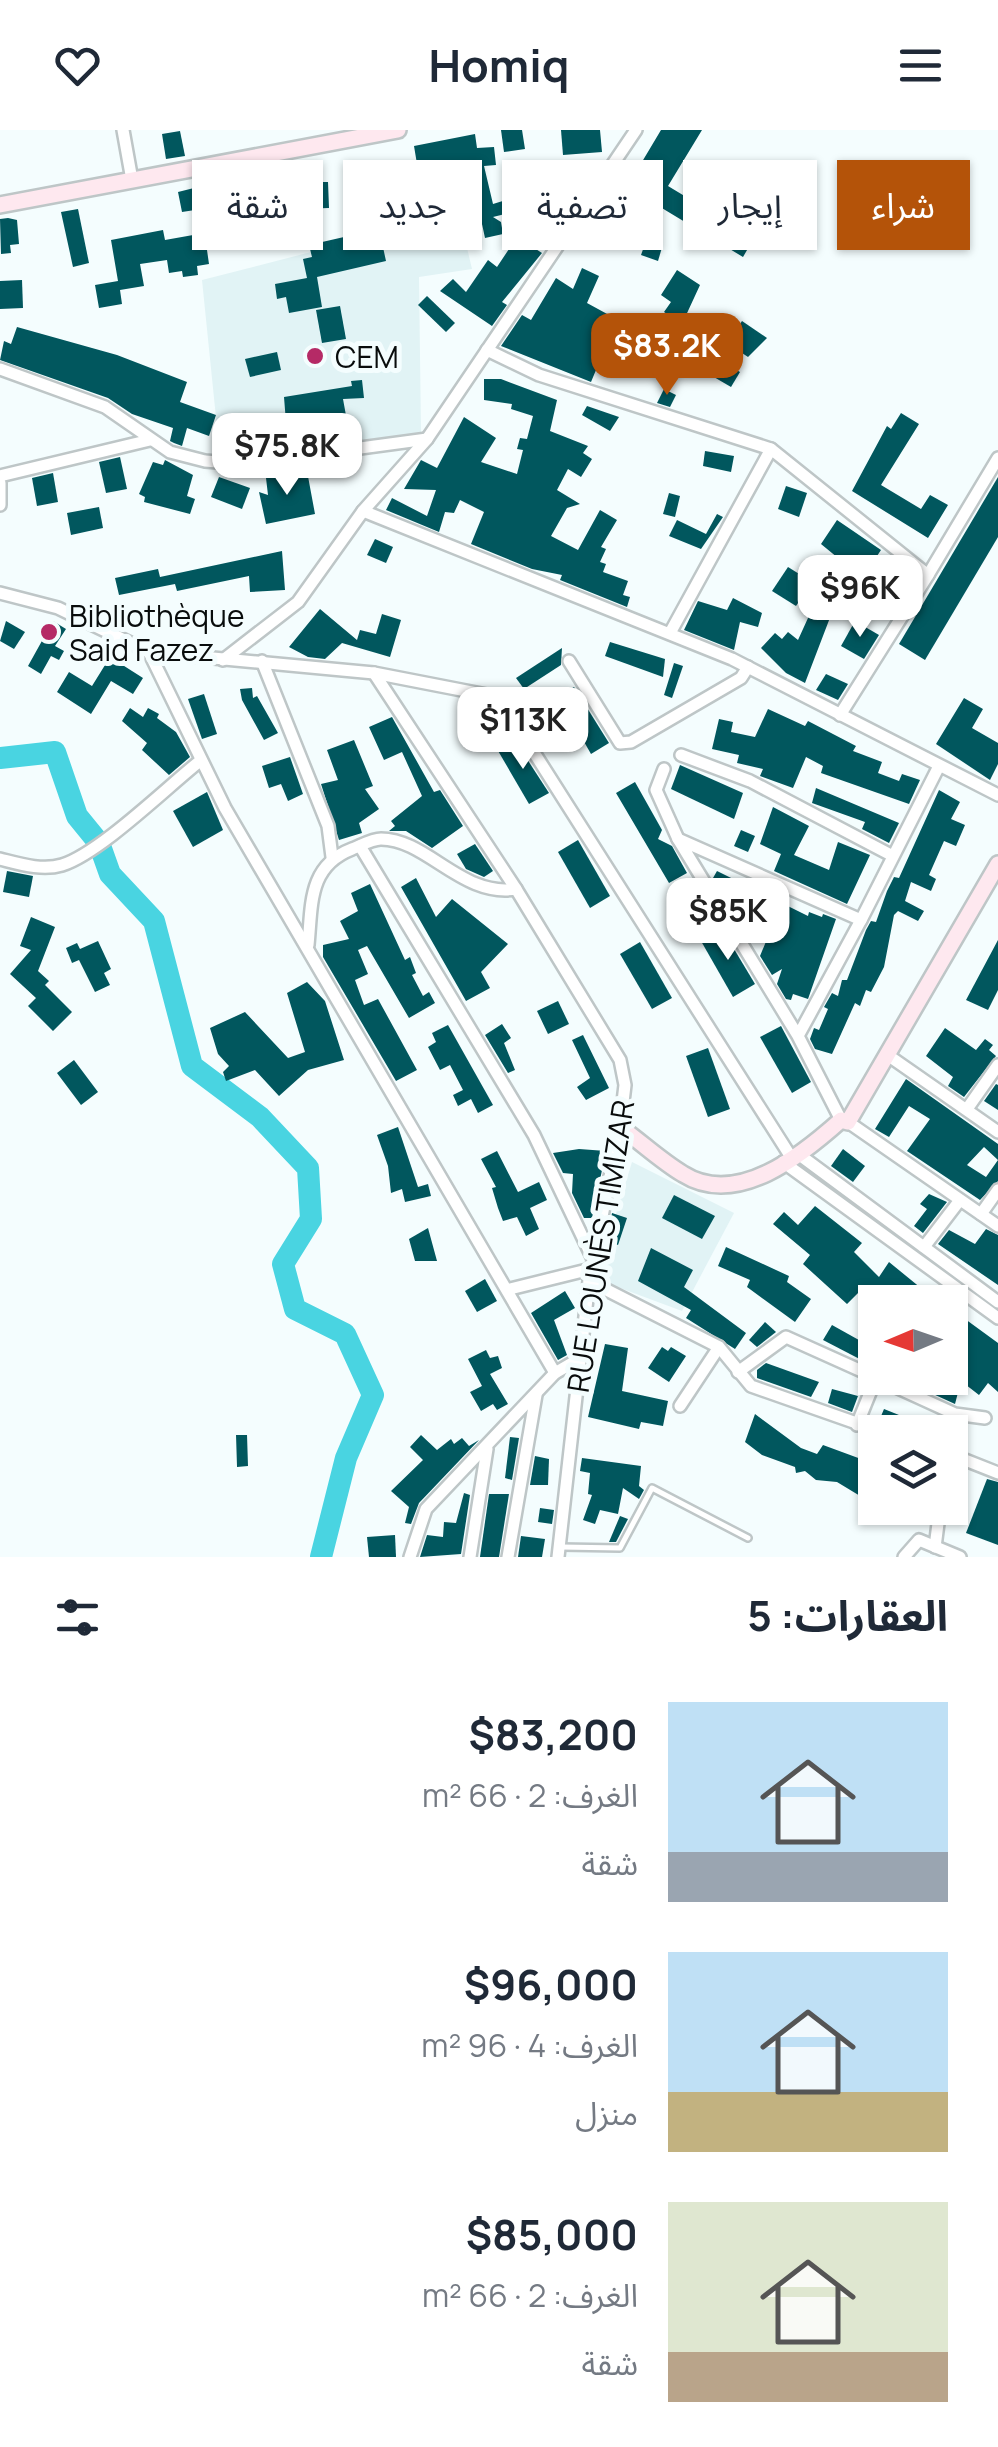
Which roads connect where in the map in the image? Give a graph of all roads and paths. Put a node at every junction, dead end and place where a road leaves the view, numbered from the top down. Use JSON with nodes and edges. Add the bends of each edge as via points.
{"nodes":[{"id":1,"x":123,"y":130,"type":"edge"},
{"id":2,"x":398,"y":130,"type":"edge"},
{"id":3,"x":636,"y":130,"type":"edge"},
{"id":4,"x":132,"y":180,"type":"junction"},
{"id":5,"x":0,"y":205,"type":"edge"},
{"id":6,"x":488,"y":350,"type":"junction"},
{"id":7,"x":0,"y":368,"type":"edge"},
{"id":8,"x":428,"y":439,"type":"junction"},
{"id":9,"x":150,"y":440,"type":"junction"},
{"id":10,"x":771,"y":449,"type":"junction"},
{"id":11,"x":998,"y":458,"type":"edge"},
{"id":12,"x":0,"y":479,"type":"edge"},
{"id":13,"x":0,"y":506,"type":"edge"},
{"id":14,"x":363,"y":512,"type":"junction"},
{"id":15,"x":928,"y":575,"type":"junction"},
{"id":16,"x":0,"y":593,"type":"edge"},
{"id":17,"x":670,"y":633,"type":"junction"},
{"id":18,"x":150,"y":652,"type":"junction"},
{"id":19,"x":222,"y":661,"type":"junction"},
{"id":20,"x":262,"y":661,"type":"junction"},
{"id":21,"x":568,"y":661,"type":"dead end"},
{"id":22,"x":748,"y":667,"type":"junction"},
{"id":23,"x":374,"y":673,"type":"junction"},
{"id":24,"x":840,"y":715,"type":"junction"},
{"id":25,"x":681,"y":755,"type":"dead end"},
{"id":26,"x":200,"y":761,"type":"junction"},
{"id":27,"x":939,"y":766,"type":"junction"},
{"id":28,"x":664,"y":769,"type":"dead end"},
{"id":29,"x":998,"y":796,"type":"edge"},
{"id":30,"x":678,"y":839,"type":"junction"},
{"id":31,"x":360,"y":846,"type":"junction"},
{"id":32,"x":892,"y":854,"type":"junction"},
{"id":33,"x":332,"y":857,"type":"junction"},
{"id":34,"x":0,"y":860,"type":"edge"},
{"id":35,"x":998,"y":864,"type":"edge"},
{"id":36,"x":516,"y":889,"type":"junction"},
{"id":37,"x":861,"y":920,"type":"junction"},
{"id":38,"x":308,"y":945,"type":"junction"},
{"id":39,"x":798,"y":1036,"type":"junction"},
{"id":40,"x":890,"y":1056,"type":"junction"},
{"id":41,"x":998,"y":1065,"type":"edge"},
{"id":42,"x":967,"y":1109,"type":"junction"},
{"id":43,"x":844,"y":1121,"type":"junction"},
{"id":44,"x":620,"y":1127,"type":"junction"},
{"id":45,"x":998,"y":1132,"type":"edge"},
{"id":46,"x":792,"y":1158,"type":"junction"},
{"id":47,"x":998,"y":1190,"type":"edge"},
{"id":48,"x":960,"y":1200,"type":"junction"},
{"id":49,"x":981,"y":1214,"type":"junction"},
{"id":50,"x":998,"y":1226,"type":"edge"},
{"id":51,"x":924,"y":1248,"type":"junction"},
{"id":52,"x":591,"y":1270,"type":"junction"},
{"id":53,"x":510,"y":1288,"type":"junction"},
{"id":54,"x":998,"y":1302,"type":"edge"},
{"id":55,"x":998,"y":1318,"type":"edge"},
{"id":56,"x":720,"y":1347,"type":"junction"},
{"id":57,"x":579,"y":1359,"type":"junction"},
{"id":58,"x":858,"y":1369,"type":"edge"},
{"id":59,"x":738,"y":1372,"type":"junction"},
{"id":60,"x":556,"y":1373,"type":"junction"},
{"id":61,"x":536,"y":1395,"type":"junction"},
{"id":62,"x":869,"y":1395,"type":"edge"},
{"id":63,"x":914,"y":1395,"type":"edge"},
{"id":64,"x":680,"y":1406,"type":"dead end"},
{"id":65,"x":985,"y":1418,"type":"dead end"},
{"id":66,"x":857,"y":1424,"type":"joint"},
{"id":67,"x":487,"y":1449,"type":"junction"},
{"id":68,"x":968,"y":1461,"type":"edge"},
{"id":69,"x":998,"y":1473,"type":"edge"},
{"id":70,"x":938,"y":1525,"type":"edge"},
{"id":71,"x":748,"y":1538,"type":"dead end"},
{"id":72,"x":935,"y":1547,"type":"junction"},
{"id":73,"x":558,"y":1552,"type":"edge"},
{"id":74,"x":410,"y":1557,"type":"edge"},
{"id":75,"x":470,"y":1557,"type":"edge"},
{"id":76,"x":508,"y":1557,"type":"edge"},
{"id":77,"x":904,"y":1557,"type":"edge"},
{"id":78,"x":960,"y":1557,"type":"edge"}],
"edges":[{"from":1,"to":4,"type":"street"},
{"from":2,"to":4,"type":"street"},
{"from":3,"to":6,"type":"street"},
{"from":4,"to":5,"type":"street"},
{"from":6,"to":8,"type":"street"},
{"from":6,"to":10,"type":"street","via":[[540,375]]},
{"from":7,"to":9,"type":"street","via":[[104,407]]},
{"from":8,"to":9,"type":"street","via":[[242,464],[170,452]]},
{"from":8,"to":14,"type":"street"},
{"from":9,"to":12,"type":"street"},
{"from":10,"to":15,"type":"street"},
{"from":10,"to":17,"type":"street"},
{"from":11,"to":15,"type":"street"},
{"from":12,"to":13,"type":"street"},
{"from":14,"to":17,"type":"street"},
{"from":14,"to":19,"type":"street","via":[[298,602]]},
{"from":15,"to":24,"type":"street"},
{"from":16,"to":18,"type":"street","via":[[58,608]]},
{"from":17,"to":22,"type":"street"},
{"from":18,"to":19,"type":"street"},
{"from":18,"to":26,"type":"street"},
{"from":19,"to":20,"type":"street"},
{"from":20,"to":23,"type":"street"},
{"from":20,"to":33,"type":"street","via":[[328,826]]},
{"from":21,"to":22,"type":"street","via":[[620,742],[631,742],[739,680]]},
{"from":22,"to":24,"type":"street"},
{"from":23,"to":36,"type":"street","name":"RUE LOUNÈS TIMIZAR"},
{"from":23,"to":46,"type":"street","via":[[488,696],[514,721]]},
{"from":24,"to":27,"type":"street"},
{"from":25,"to":32,"type":"street","via":[[750,781]]},
{"from":26,"to":34,"type":"street","via":[[95,847],[63,865]]},
{"from":26,"to":38,"type":"street"},
{"from":27,"to":29,"type":"street"},
{"from":27,"to":32,"type":"street"},
{"from":28,"to":30,"type":"street","via":[[656,790]]},
{"from":30,"to":37,"type":"street"},
{"from":30,"to":39,"type":"street"},
{"from":31,"to":33,"type":"street"},
{"from":31,"to":36,"type":"street","via":[[380,838],[451,874],[499,892]]},
{"from":31,"to":52,"type":"street","via":[[534,1135]]},
{"from":32,"to":37,"type":"street"},
{"from":33,"to":38,"type":"street","via":[[315,879]]},
{"from":35,"to":40,"type":"street"},
{"from":36,"to":44,"type":"street","name":"RUE LOUNÈS TIMIZAR","via":[[620,1060]]},
{"from":37,"to":39,"type":"street"},
{"from":38,"to":53,"type":"street"},
{"from":39,"to":43,"type":"street"},
{"from":40,"to":42,"type":"street"},
{"from":40,"to":43,"type":"street"},
{"from":41,"to":42,"type":"street"},
{"from":42,"to":45,"type":"street"},
{"from":43,"to":46,"type":"street"},
{"from":43,"to":48,"type":"street"},
{"from":44,"to":46,"type":"street","via":[[685,1176],[718,1188]]},
{"from":44,"to":52,"type":"street","name":"RUE LOUNÈS TIMIZAR"},
{"from":46,"to":51,"type":"street"},
{"from":46,"to":55,"type":"street"},
{"from":47,"to":49,"type":"street"},
{"from":48,"to":49,"type":"street"},
{"from":48,"to":51,"type":"street"},
{"from":49,"to":50,"type":"street"},
{"from":51,"to":54,"type":"street"},
{"from":52,"to":53,"type":"street"},
{"from":52,"to":56,"type":"street"},
{"from":52,"to":57,"type":"street","name":"RUE LOUNÈS TIMIZAR"},
{"from":53,"to":60,"type":"street"},
{"from":56,"to":59,"type":"street"},
{"from":56,"to":64,"type":"street"},
{"from":57,"to":60,"type":"street"},
{"from":57,"to":73,"type":"street","name":"RUE LOUNÈS TIMIZAR"},
{"from":58,"to":59,"type":"street","via":[[786,1337]]},
{"from":59,"to":66,"type":"street","via":[[751,1386]]},
{"from":60,"to":61,"type":"street"},
{"from":61,"to":67,"type":"street"},
{"from":61,"to":76,"type":"street"},
{"from":62,"to":66,"type":"street"},
{"from":63,"to":65,"type":"street","via":[[955,1414]]},
{"from":67,"to":74,"type":"street","via":[[426,1509]]},
{"from":67,"to":75,"type":"street"},
{"from":68,"to":69,"type":"street"},
{"from":70,"to":72,"type":"street"},
{"from":71,"to":73,"type":"lane","via":[[652,1488],[620,1548]]},
{"from":72,"to":77,"type":"street","via":[[919,1540]]},
{"from":72,"to":78,"type":"street"}]}
